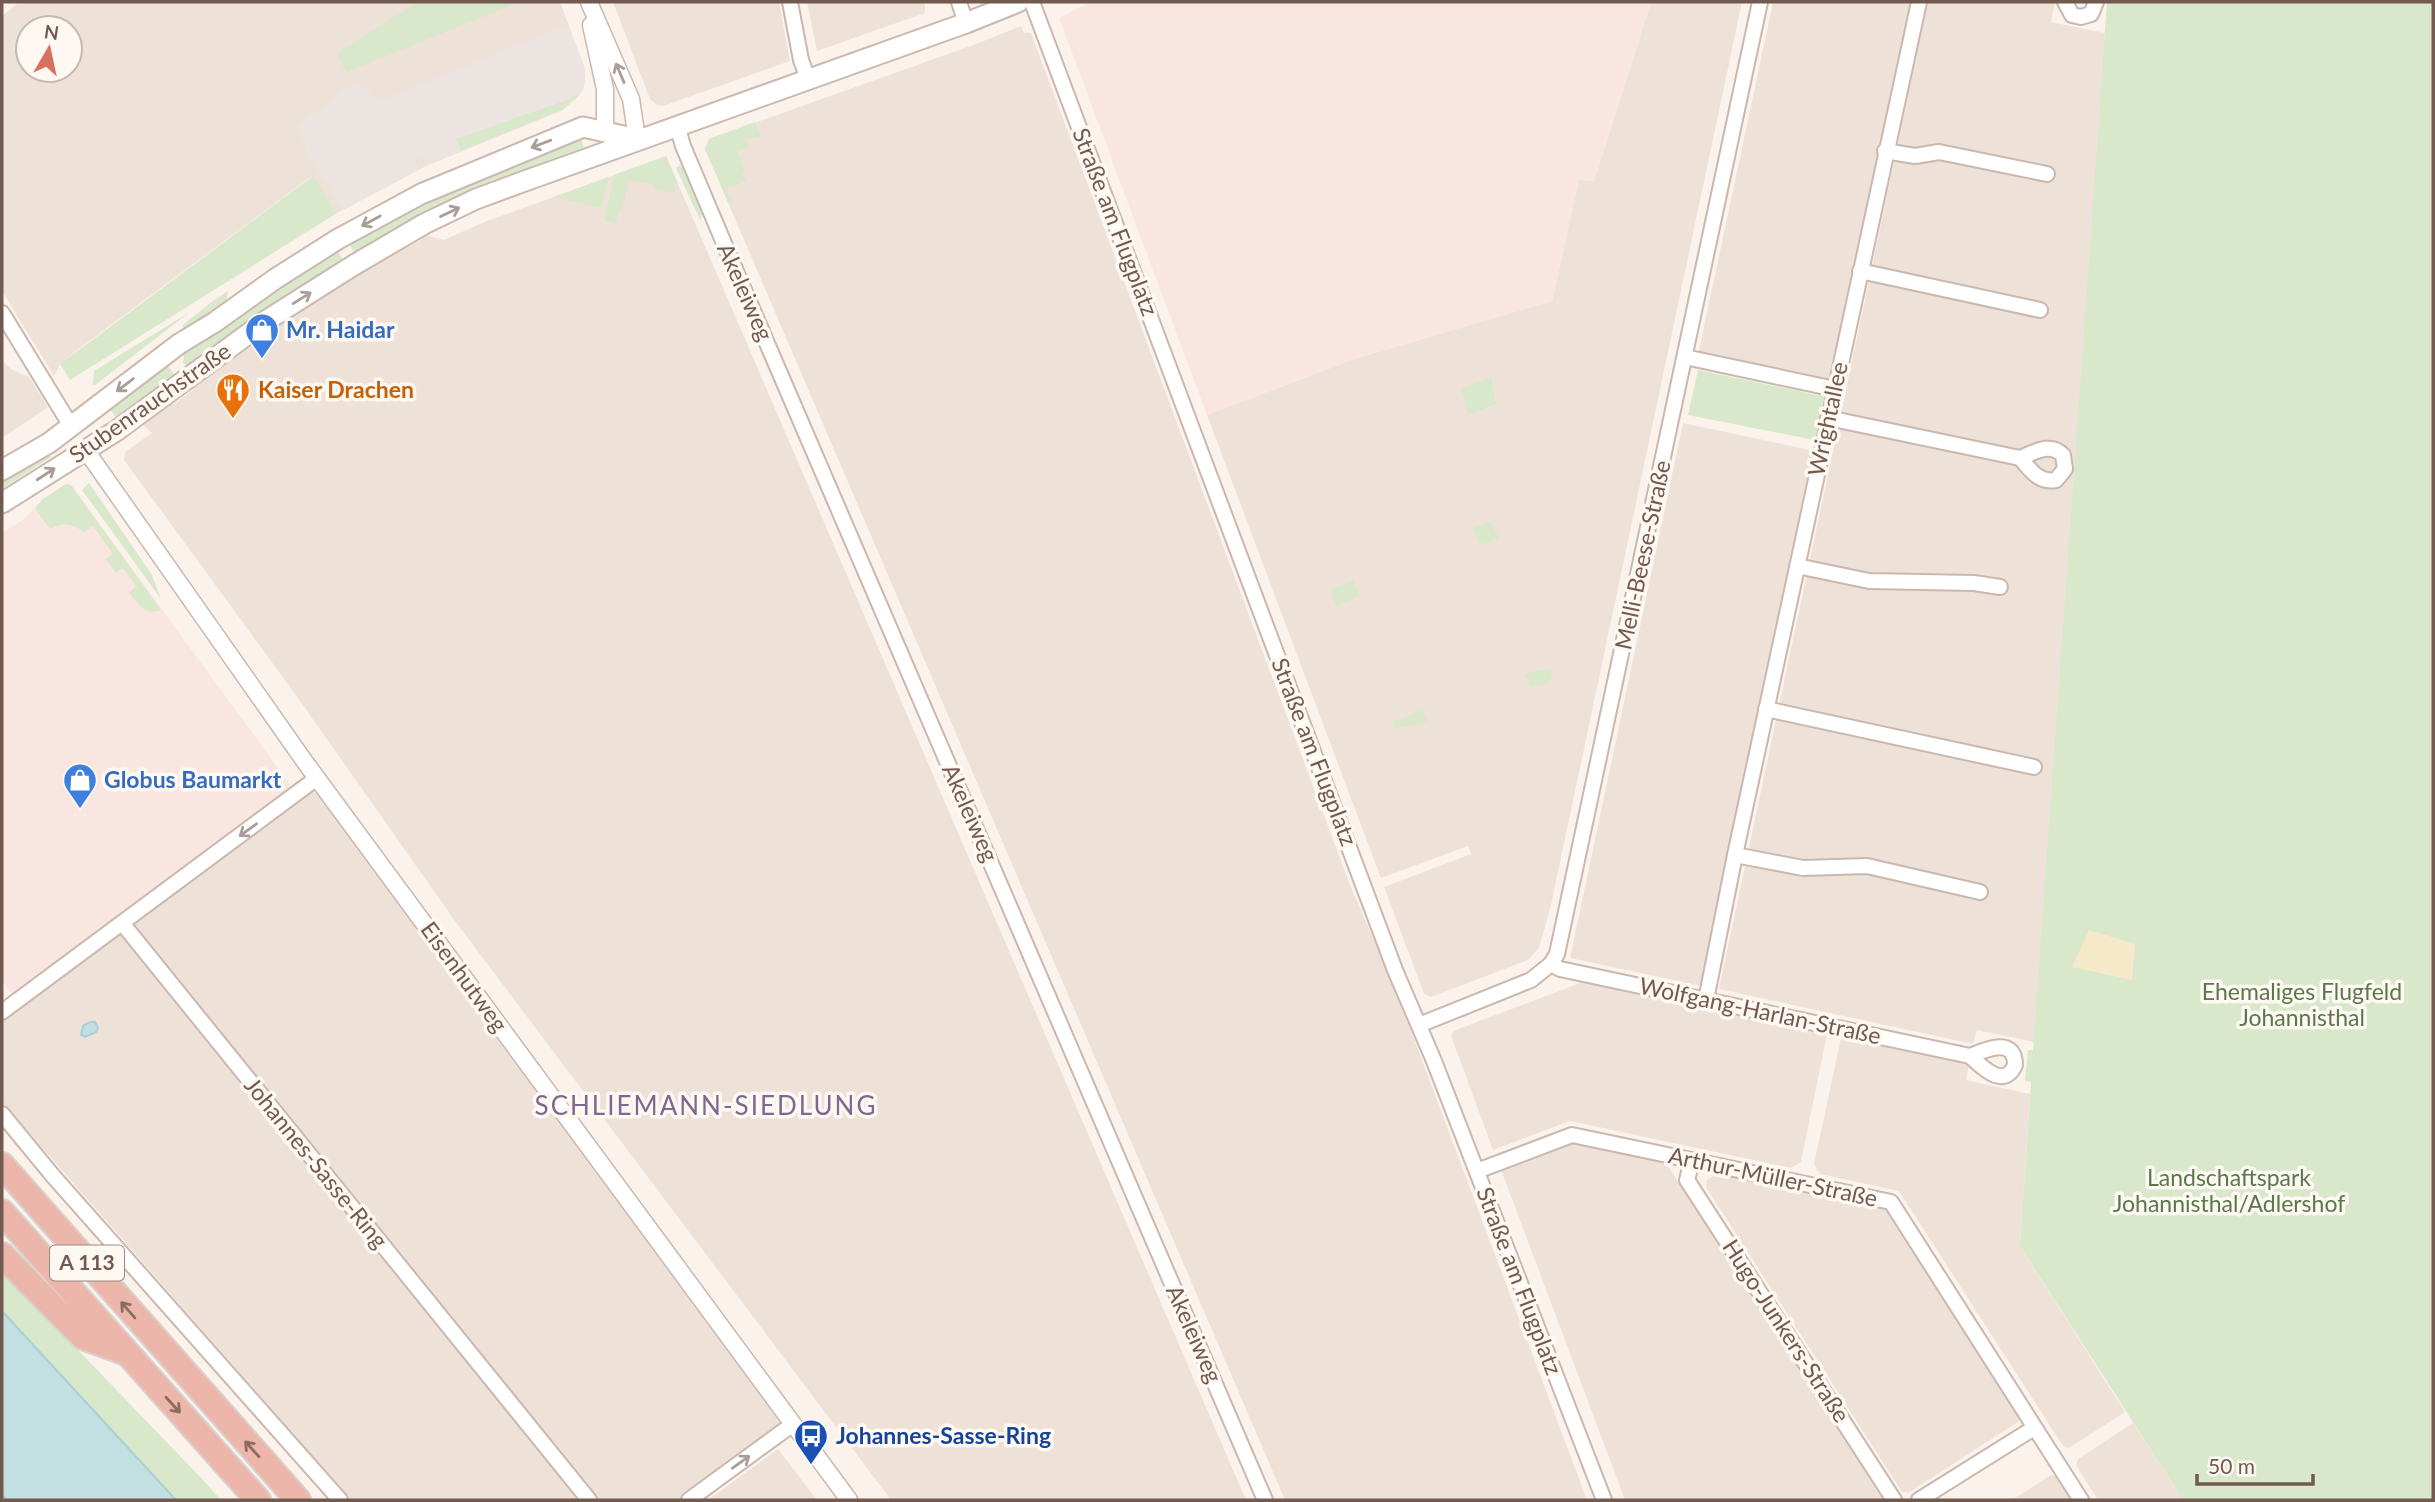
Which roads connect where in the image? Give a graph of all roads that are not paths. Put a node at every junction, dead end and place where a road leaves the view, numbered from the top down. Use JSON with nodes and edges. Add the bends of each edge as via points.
{"nodes":[{"id":1,"x":587,"y":2,"type":"edge"},
{"id":2,"x":790,"y":2,"type":"edge"},
{"id":3,"x":959,"y":2,"type":"edge"},
{"id":4,"x":1018,"y":2,"type":"edge"},
{"id":5,"x":1032,"y":2,"type":"edge"},
{"id":6,"x":1760,"y":2,"type":"edge"},
{"id":7,"x":1919,"y":2,"type":"edge"},
{"id":8,"x":2065,"y":2,"type":"edge"},
{"id":9,"x":2096,"y":2,"type":"edge"},
{"id":10,"x":966,"y":23,"type":"junction"},
{"id":11,"x":808,"y":79,"type":"junction"},
{"id":12,"x":677,"y":125,"type":"junction"},
{"id":13,"x":605,"y":132,"type":"junction"},
{"id":14,"x":637,"y":139,"type":"junction"},
{"id":15,"x":1885,"y":151,"type":"junction"},
{"id":16,"x":2048,"y":174,"type":"dead end"},
{"id":17,"x":1860,"y":271,"type":"junction"},
{"id":18,"x":2040,"y":310,"type":"dead end"},
{"id":19,"x":2,"y":313,"type":"edge"},
{"id":20,"x":1685,"y":357,"type":"junction"},
{"id":21,"x":1835,"y":389,"type":"junction"},
{"id":22,"x":1828,"y":418,"type":"junction"},
{"id":23,"x":71,"y":426,"type":"junction"},
{"id":24,"x":85,"y":449,"type":"junction"},
{"id":25,"x":2020,"y":458,"type":"dead end"},
{"id":26,"x":2,"y":470,"type":"edge"},
{"id":27,"x":2,"y":503,"type":"edge"},
{"id":28,"x":1797,"y":566,"type":"junction"},
{"id":29,"x":2000,"y":587,"type":"dead end"},
{"id":30,"x":1766,"y":709,"type":"junction"},
{"id":31,"x":2034,"y":767,"type":"dead end"},
{"id":32,"x":317,"y":778,"type":"junction"},
{"id":33,"x":1735,"y":855,"type":"junction"},
{"id":34,"x":1980,"y":892,"type":"dead end"},
{"id":35,"x":122,"y":923,"type":"junction"},
{"id":36,"x":1551,"y":964,"type":"junction"},
{"id":37,"x":1706,"y":1000,"type":"junction"},
{"id":38,"x":2,"y":1012,"type":"edge"},
{"id":39,"x":1419,"y":1025,"type":"junction"},
{"id":40,"x":1969,"y":1056,"type":"dead end"},
{"id":41,"x":2,"y":1114,"type":"edge"},
{"id":42,"x":1692,"y":1160,"type":"junction"},
{"id":43,"x":2,"y":1165,"type":"edge"},
{"id":44,"x":1477,"y":1171,"type":"junction"},
{"id":45,"x":2,"y":1212,"type":"edge"},
{"id":46,"x":2,"y":1255,"type":"edge"},
{"id":47,"x":128,"y":1354,"type":"junction"},
{"id":48,"x":793,"y":1424,"type":"junction"},
{"id":49,"x":2034,"y":1428,"type":"junction"},
{"id":50,"x":258,"y":1500,"type":"edge"},
{"id":51,"x":298,"y":1500,"type":"edge"},
{"id":52,"x":340,"y":1500,"type":"edge"},
{"id":53,"x":589,"y":1500,"type":"edge"},
{"id":54,"x":689,"y":1500,"type":"edge"},
{"id":55,"x":849,"y":1500,"type":"edge"},
{"id":56,"x":1265,"y":1500,"type":"edge"},
{"id":57,"x":1604,"y":1500,"type":"edge"},
{"id":58,"x":1895,"y":1500,"type":"edge"},
{"id":59,"x":1919,"y":1500,"type":"edge"},
{"id":60,"x":2081,"y":1500,"type":"edge"}],
"edges":[{"from":1,"to":13,"type":"street","via":[[605,89]]},
{"from":14,"to":1,"type":"street","one_way":true,"via":[[631,99]]},
{"from":2,"to":11,"type":"street"},
{"from":3,"to":10,"type":"street"},
{"from":4,"to":10,"type":"main road","name":"Stubenrauchstraße"},
{"from":5,"to":39,"type":"street","name":"Straße am Flugplatz"},
{"from":6,"to":20,"type":"street","name":"Melli-Beese-Straße"},
{"from":7,"to":15,"type":"street","name":"Wrightallee"},
{"from":8,"to":9,"type":"street","via":[[2068,11],[2081,17],[2091,14]]},
{"from":10,"to":11,"type":"main road","name":"Stubenrauchstraße"},
{"from":11,"to":12,"type":"main road","name":"Stubenrauchstraße"},
{"from":12,"to":14,"type":"main road","name":"Stubenrauchstraße"},
{"from":12,"to":56,"type":"street","name":"Akeleiweg"},
{"from":13,"to":14,"type":"main road","name":"Stubenrauchstraße"},
{"from":13,"to":23,"type":"main road","name":"Stubenrauchstraße","one_way":true,"via":[[583,127],[498,160],[431,188],[347,234],[179,344]]},
{"from":24,"to":14,"type":"main road","name":"Stubenrauchstraße","one_way":true,"via":[[144,412],[267,320],[424,224]]},
{"from":15,"to":16,"type":"street","via":[[1915,156],[1939,152]]},
{"from":15,"to":17,"type":"street","name":"Wrightallee"},
{"from":17,"to":18,"type":"street"},
{"from":17,"to":21,"type":"street","name":"Wrightallee"},
{"from":19,"to":23,"type":"street"},
{"from":20,"to":21,"type":"street"},
{"from":20,"to":36,"type":"street","name":"Melli-Beese-Straße","via":[[1561,940]]},
{"from":21,"to":22,"type":"street","name":"Wrightallee"},
{"from":22,"to":25,"type":"street"},
{"from":22,"to":28,"type":"street","name":"Wrightallee"},
{"from":23,"to":24,"type":"main road"},
{"from":23,"to":26,"type":"main road","name":"Stubenrauchstraße"},
{"from":27,"to":24,"type":"main road","name":"Stubenrauchstraße","one_way":true},
{"from":24,"to":32,"type":"street","name":"Eisenhutweg"},
{"from":28,"to":29,"type":"street","via":[[1869,581]]},
{"from":28,"to":30,"type":"street","name":"Wrightallee"},
{"from":30,"to":31,"type":"street"},
{"from":30,"to":33,"type":"street","name":"Wrightallee"},
{"from":32,"to":35,"type":"street","one_way":true},
{"from":32,"to":48,"type":"street","name":"Eisenhutweg"},
{"from":33,"to":34,"type":"street","via":[[1802,868],[1867,866]]},
{"from":33,"to":37,"type":"street","name":"Wrightallee"},
{"from":35,"to":38,"type":"street"},
{"from":35,"to":53,"type":"street","name":"Johannes-Sasse-Ring"},
{"from":36,"to":37,"type":"street","name":"Wolfgang-Harlan-Straße"},
{"from":36,"to":39,"type":"street","via":[[1531,980]]},
{"from":37,"to":40,"type":"street","name":"Wolfgang-Harlan-Straße"},
{"from":39,"to":44,"type":"street","name":"Straße am Flugplatz"},
{"from":41,"to":52,"type":"street"},
{"from":42,"to":44,"type":"street","name":"Arthur-Müller-Straße","via":[[1572,1135]]},
{"from":42,"to":49,"type":"street","name":"Arthur-Müller-Straße","via":[[1891,1202]]},
{"from":42,"to":58,"type":"street","name":"Hugo-Junkers-Straße","via":[[1687,1180]]},
{"from":51,"to":43,"type":"highway","number":"A 113","one_way":true},
{"from":44,"to":57,"type":"street","name":"Straße am Flugplatz"},
{"from":45,"to":47,"type":"highway","number":"A 113"},
{"from":46,"to":47,"type":"highway","via":[[83,1337]]},
{"from":47,"to":50,"type":"highway","number":"A 113","one_way":true},
{"from":54,"to":48,"type":"street","one_way":true},
{"from":48,"to":55,"type":"street","name":"Eisenhutweg"},
{"from":49,"to":59,"type":"street"},
{"from":49,"to":60,"type":"street","name":"Arthur-Müller-Straße"}]}
